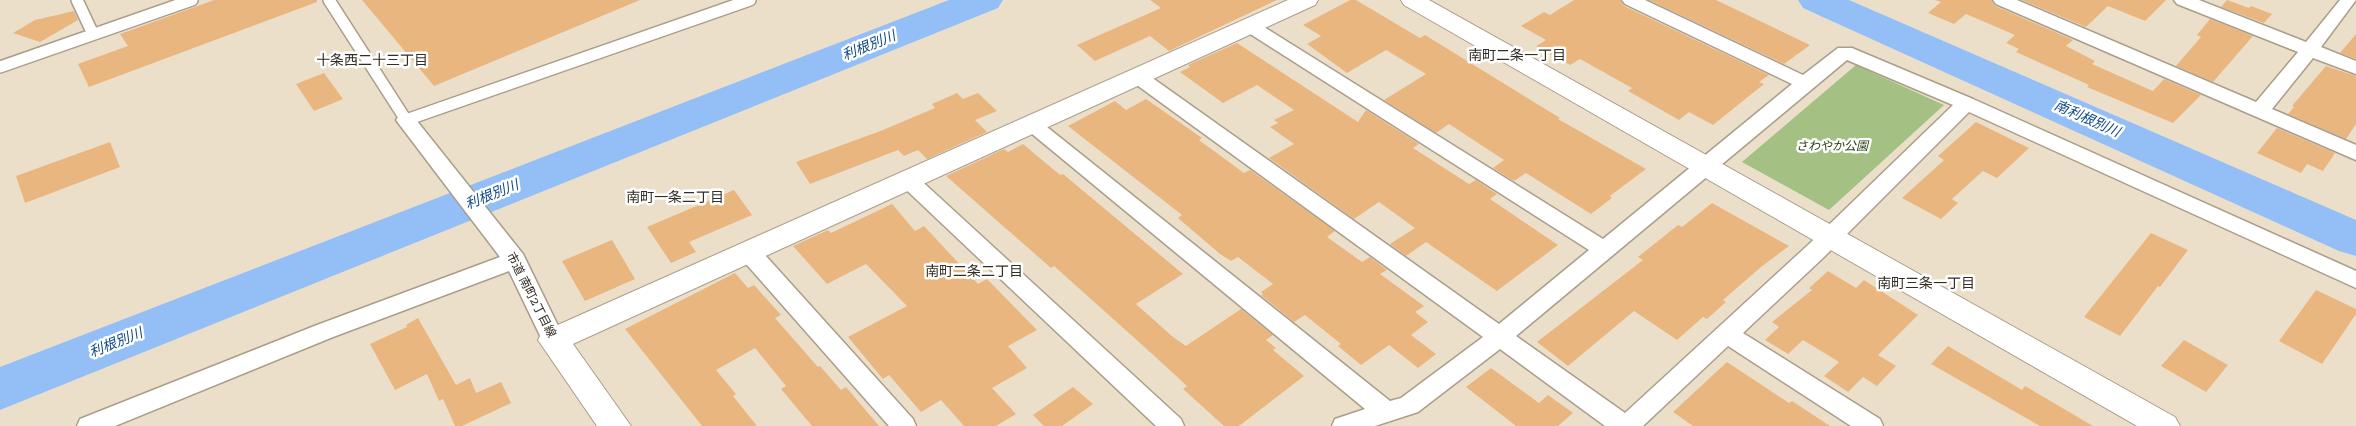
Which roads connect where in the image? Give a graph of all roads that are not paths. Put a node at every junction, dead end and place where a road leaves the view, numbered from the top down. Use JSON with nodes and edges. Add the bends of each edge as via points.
{"nodes":[{"id":1,"x":77,"y":0,"type":"edge"},
{"id":2,"x":192,"y":0,"type":"edge"},
{"id":3,"x":329,"y":0,"type":"edge"},
{"id":4,"x":750,"y":0,"type":"edge"},
{"id":5,"x":1307,"y":0,"type":"edge"},
{"id":6,"x":1412,"y":0,"type":"edge"},
{"id":7,"x":1631,"y":0,"type":"edge"},
{"id":8,"x":2002,"y":0,"type":"edge"},
{"id":9,"x":2183,"y":0,"type":"edge"},
{"id":10,"x":2349,"y":0,"type":"edge"},
{"id":11,"x":1250,"y":26,"type":"junction"},
{"id":12,"x":93,"y":34,"type":"junction"},
{"id":13,"x":2309,"y":50,"type":"junction"},
{"id":14,"x":0,"y":66,"type":"edge"},
{"id":15,"x":2356,"y":68,"type":"edge"},
{"id":16,"x":1137,"y":76,"type":"junction"},
{"id":17,"x":1805,"y":83,"type":"junction"},
{"id":18,"x":1966,"y":103,"type":"junction"},
{"id":19,"x":2259,"y":112,"type":"junction"},
{"id":20,"x":406,"y":120,"type":"junction"},
{"id":21,"x":1030,"y":124,"type":"junction"},
{"id":22,"x":2356,"y":153,"type":"edge"},
{"id":23,"x":1706,"y":167,"type":"junction"},
{"id":24,"x":907,"y":179,"type":"junction"},
{"id":25,"x":1830,"y":237,"type":"junction"},
{"id":26,"x":1605,"y":250,"type":"junction"},
{"id":27,"x":748,"y":251,"type":"junction"},
{"id":28,"x":512,"y":255,"type":"junction"},
{"id":29,"x":2356,"y":280,"type":"edge"},
{"id":30,"x":1727,"y":334,"type":"junction"},
{"id":31,"x":1499,"y":336,"type":"junction"},
{"id":32,"x":553,"y":340,"type":"junction"},
{"id":33,"x":1387,"y":412,"type":"junction"},
{"id":34,"x":89,"y":426,"type":"edge"},
{"id":35,"x":615,"y":426,"type":"edge"},
{"id":36,"x":904,"y":426,"type":"edge"},
{"id":37,"x":1172,"y":426,"type":"edge"},
{"id":38,"x":1344,"y":426,"type":"edge"},
{"id":39,"x":1626,"y":426,"type":"edge"},
{"id":40,"x":1871,"y":426,"type":"edge"},
{"id":41,"x":2164,"y":426,"type":"edge"}],
"edges":[{"from":1,"to":12,"type":"lane"},
{"from":2,"to":12,"type":"lane"},
{"from":3,"to":20,"type":"lane"},
{"from":4,"to":20,"type":"lane"},
{"from":5,"to":11,"type":"street"},
{"from":6,"to":23,"type":"street"},
{"from":7,"to":17,"type":"street"},
{"from":8,"to":19,"type":"street"},
{"from":9,"to":13,"type":"street"},
{"from":10,"to":13,"type":"street"},
{"from":11,"to":16,"type":"street"},
{"from":11,"to":26,"type":"street"},
{"from":12,"to":14,"type":"lane"},
{"from":13,"to":15,"type":"street"},
{"from":13,"to":19,"type":"street"},
{"from":16,"to":21,"type":"street"},
{"from":16,"to":31,"type":"street"},
{"from":17,"to":18,"type":"street","via":[[1845,52]]},
{"from":17,"to":23,"type":"street"},
{"from":18,"to":25,"type":"street"},
{"from":18,"to":29,"type":"street"},
{"from":19,"to":22,"type":"street"},
{"from":20,"to":28,"type":"street","name":"市道 南町2丁目線"},
{"from":21,"to":24,"type":"street"},
{"from":21,"to":33,"type":"street"},
{"from":23,"to":25,"type":"street"},
{"from":23,"to":26,"type":"street"},
{"from":24,"to":27,"type":"street"},
{"from":24,"to":37,"type":"street"},
{"from":25,"to":30,"type":"street"},
{"from":25,"to":41,"type":"street"},
{"from":26,"to":31,"type":"street"},
{"from":27,"to":32,"type":"street"},
{"from":27,"to":36,"type":"street"},
{"from":28,"to":32,"type":"street","name":"市道 南町2丁目線"},
{"from":28,"to":34,"type":"street"},
{"from":30,"to":39,"type":"street"},
{"from":30,"to":40,"type":"street"},
{"from":31,"to":33,"type":"street","via":[[1409,406]]},
{"from":31,"to":39,"type":"street"},
{"from":32,"to":35,"type":"street","name":"市道 南町2丁目線"},
{"from":33,"to":38,"type":"street"}]}
